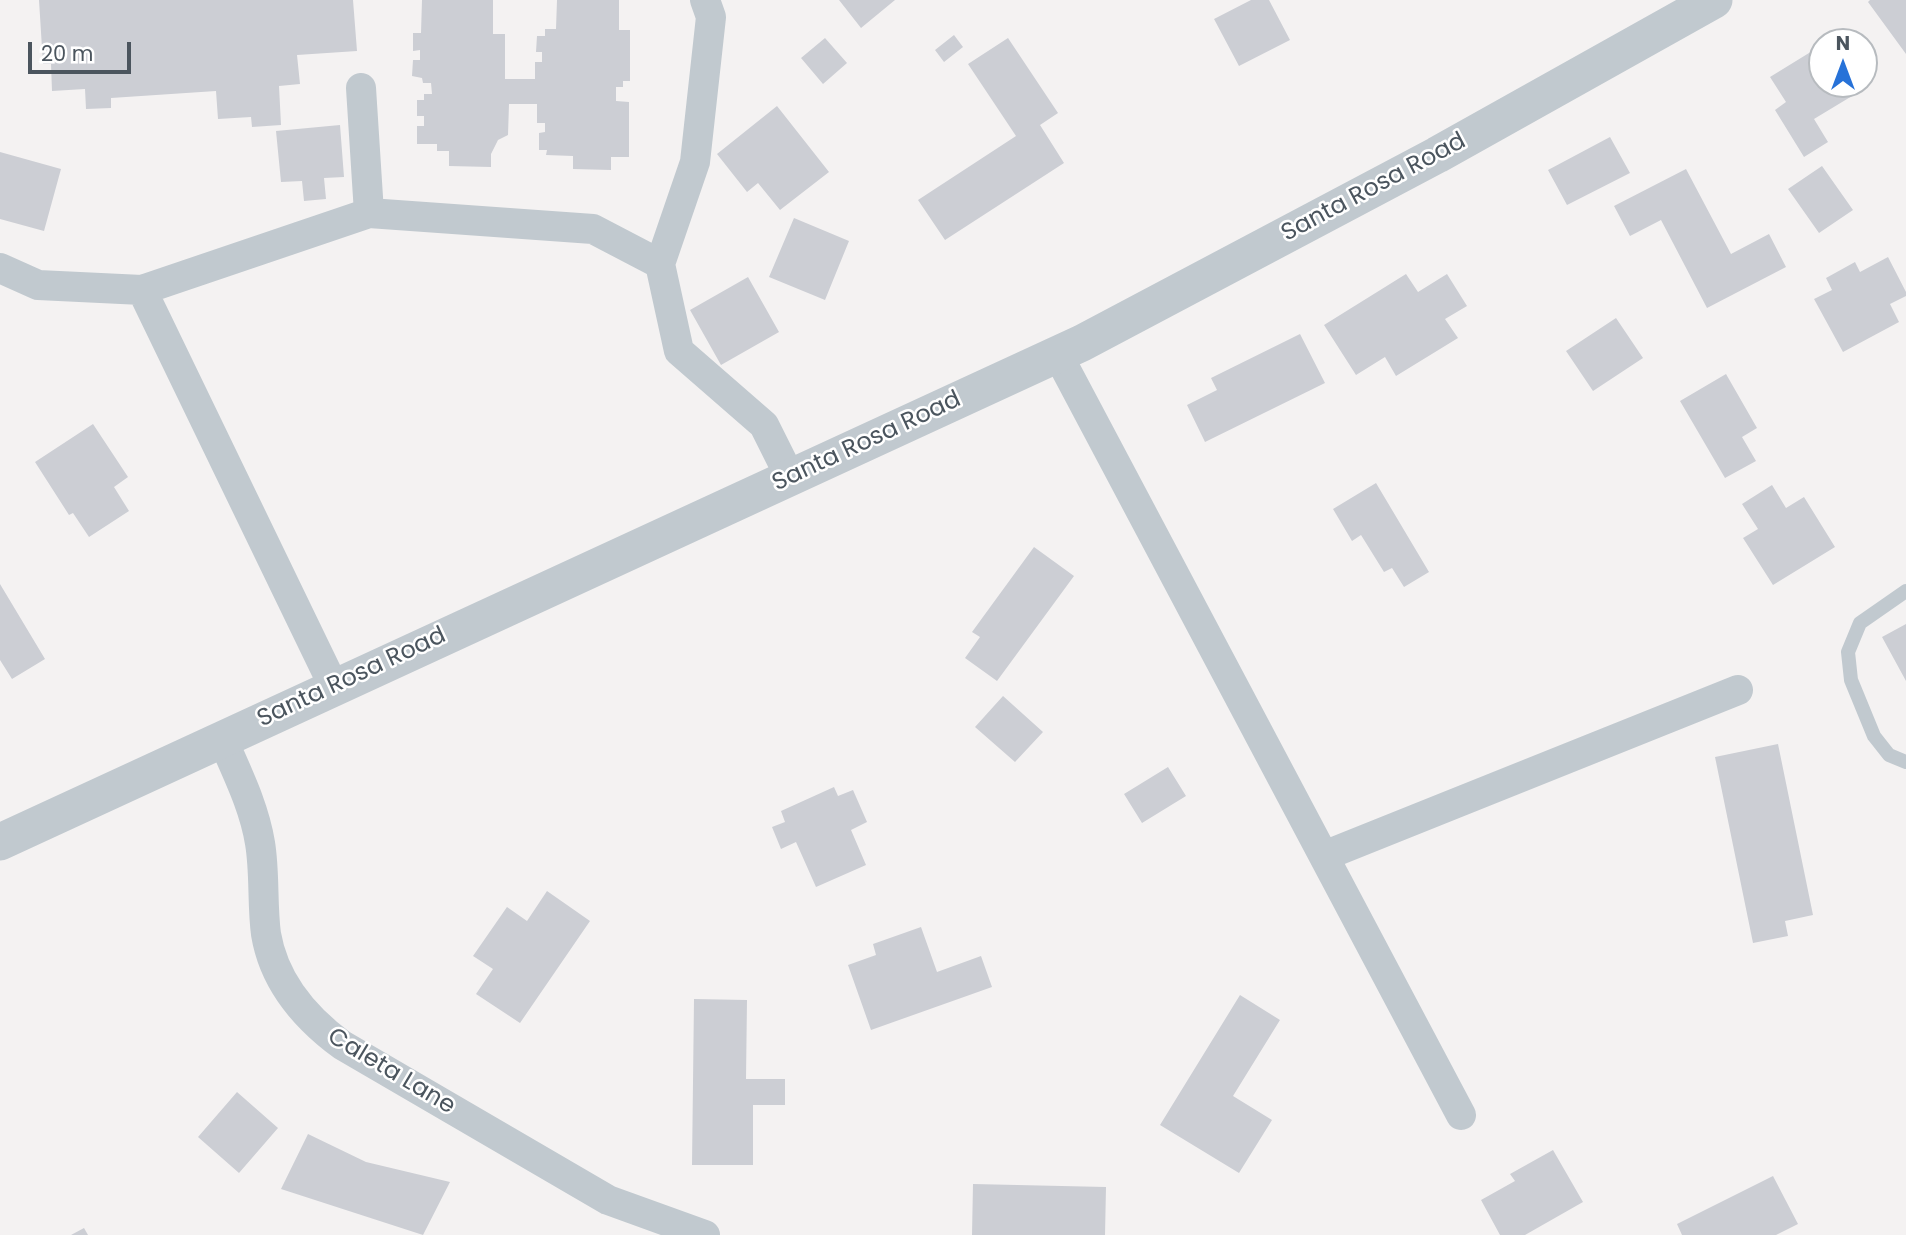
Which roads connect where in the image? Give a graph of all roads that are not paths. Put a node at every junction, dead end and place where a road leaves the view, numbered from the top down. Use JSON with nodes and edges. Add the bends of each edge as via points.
{"nodes":[{"id":1,"x":705,"y":0,"type":"edge"},
{"id":2,"x":1714,"y":0,"type":"edge"},
{"id":3,"x":360,"y":88,"type":"dead end"},
{"id":4,"x":369,"y":213,"type":"junction"},
{"id":5,"x":660,"y":264,"type":"junction"},
{"id":6,"x":0,"y":268,"type":"edge"},
{"id":7,"x":142,"y":290,"type":"junction"},
{"id":8,"x":1058,"y":355,"type":"junction"},
{"id":9,"x":790,"y":477,"type":"junction"},
{"id":10,"x":1906,"y":591,"type":"edge"},
{"id":11,"x":334,"y":687,"type":"junction"},
{"id":12,"x":1738,"y":690,"type":"dead end"},
{"id":13,"x":222,"y":738,"type":"junction"},
{"id":14,"x":1906,"y":762,"type":"edge"},
{"id":15,"x":0,"y":842,"type":"edge"},
{"id":16,"x":1324,"y":856,"type":"junction"},
{"id":17,"x":1461,"y":1115,"type":"dead end"},
{"id":18,"x":705,"y":1235,"type":"edge"}],
"edges":[{"from":1,"to":5,"type":"street","via":[[710,17],[695,162]]},
{"from":2,"to":8,"type":"street","name":"Santa Rosa Road","via":[[1437,155]]},
{"from":3,"to":4,"type":"street"},
{"from":4,"to":5,"type":"street","via":[[593,229]]},
{"from":4,"to":7,"type":"street"},
{"from":5,"to":9,"type":"street","via":[[678,351],[764,425]]},
{"from":6,"to":7,"type":"street","via":[[38,285]]},
{"from":7,"to":11,"type":"street"},
{"from":8,"to":9,"type":"street","name":"Santa Rosa Road"},
{"from":8,"to":16,"type":"street"},
{"from":9,"to":11,"type":"street","name":"Santa Rosa Road"},
{"from":10,"to":14,"type":"lane","via":[[1860,624],[1848,652],[1851,680],[1874,736],[1889,755]]},
{"from":11,"to":13,"type":"street","name":"Santa Rosa Road"},
{"from":12,"to":16,"type":"street"},
{"from":13,"to":15,"type":"street","name":"Santa Rosa Road"},
{"from":13,"to":18,"type":"street","name":"Caleta Lane","via":[[253,809],[261,846],[266,935],[277,971],[317,1027],[608,1200]]},
{"from":16,"to":17,"type":"street"}]}
